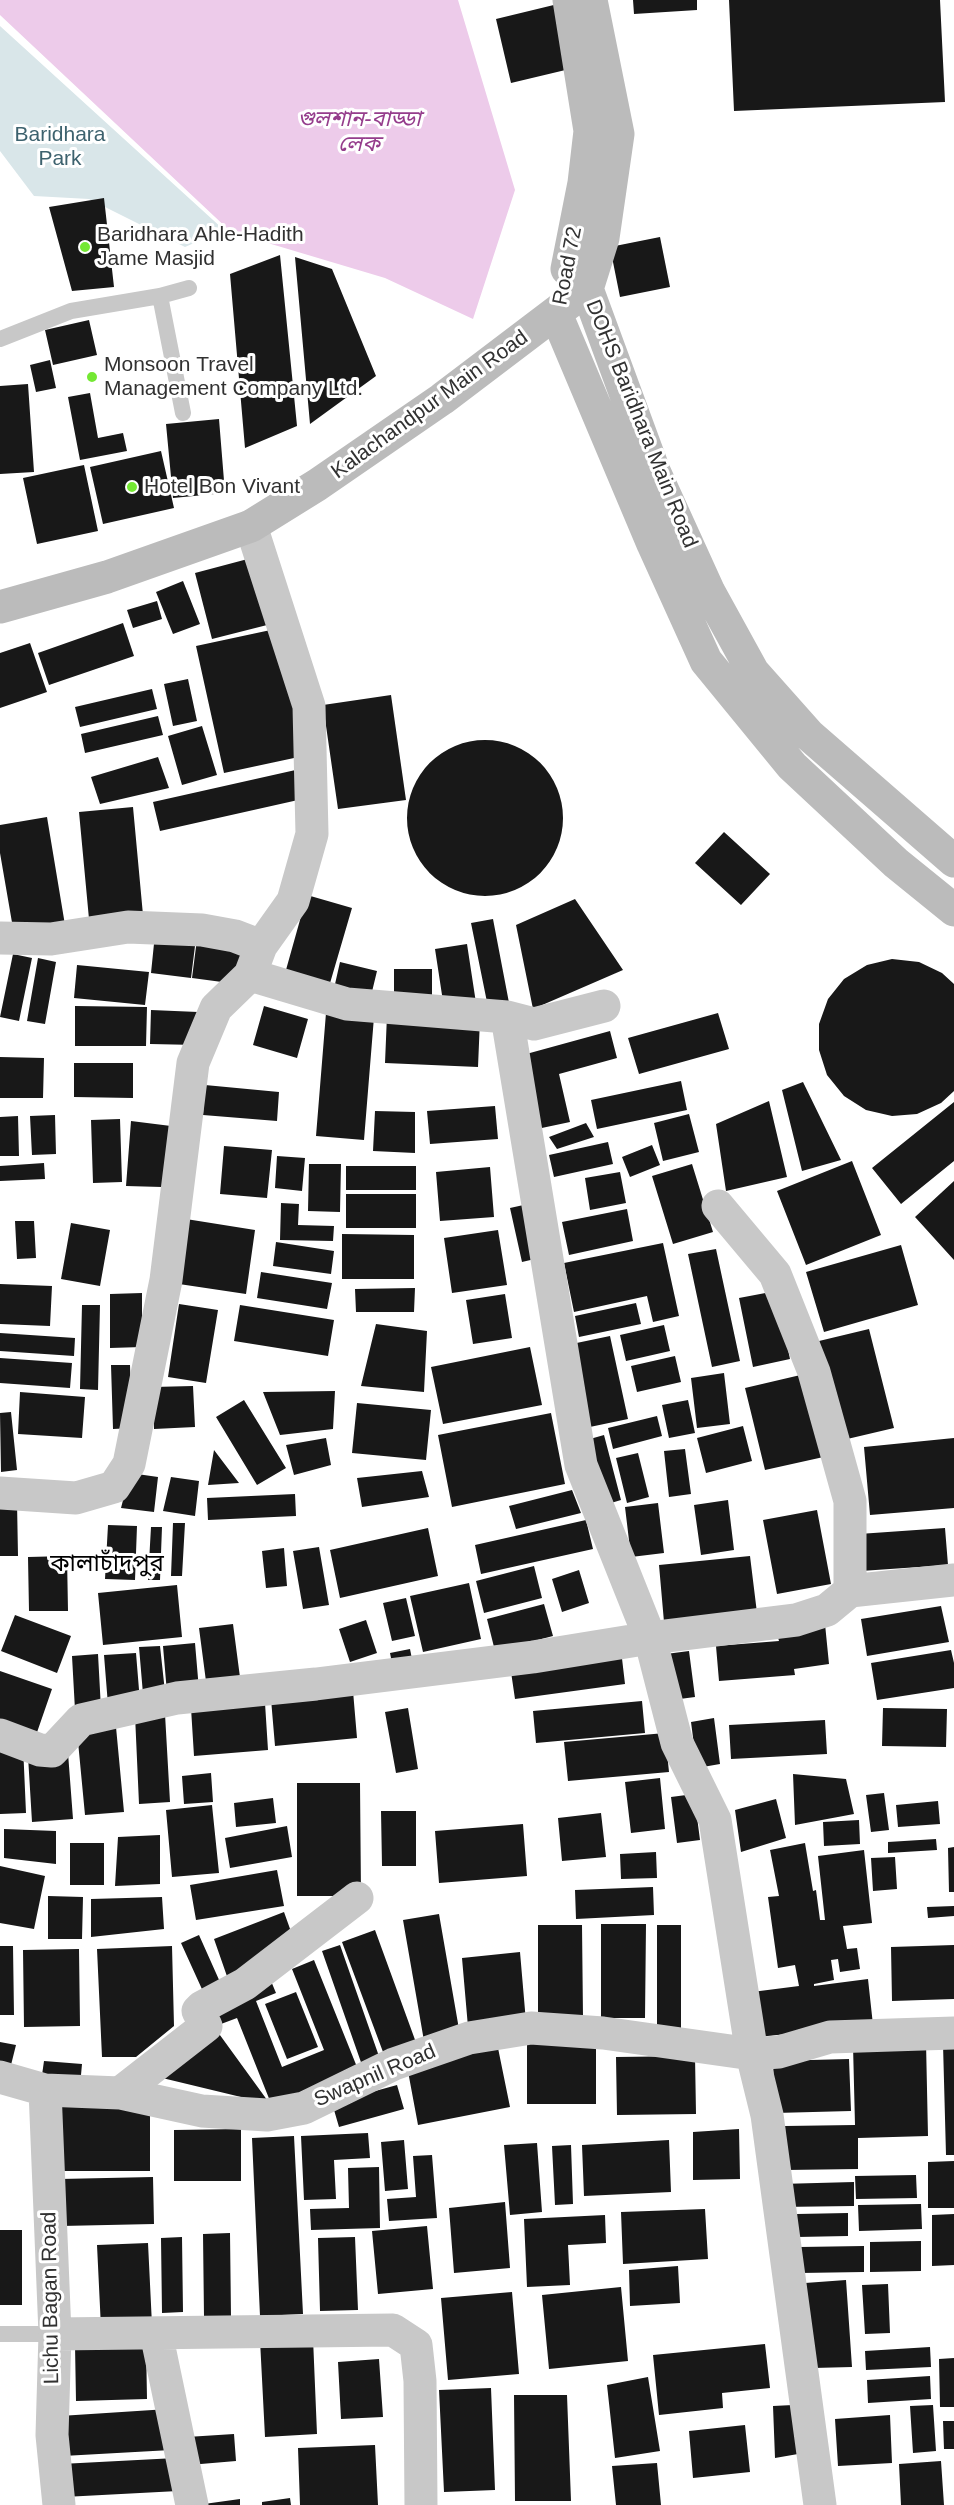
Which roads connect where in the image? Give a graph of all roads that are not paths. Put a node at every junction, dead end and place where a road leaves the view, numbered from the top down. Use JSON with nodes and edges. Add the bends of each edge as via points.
{"nodes":[{"id":1,"x":569,"y":0,"type":"edge"},
{"id":2,"x":591,"y":0,"type":"edge"},
{"id":3,"x":572,"y":248,"type":"junction"},
{"id":4,"x":189,"y":288,"type":"dead end"},
{"id":5,"x":587,"y":289,"type":"junction"},
{"id":6,"x":160,"y":296,"type":"junction"},
{"id":7,"x":556,"y":314,"type":"junction"},
{"id":8,"x":0,"y":339,"type":"edge"},
{"id":9,"x":183,"y":413,"type":"dead end"},
{"id":10,"x":251,"y":526,"type":"junction"},
{"id":11,"x":0,"y":607,"type":"edge"},
{"id":12,"x":954,"y":861,"type":"edge"},
{"id":13,"x":954,"y":910,"type":"edge"},
{"id":14,"x":0,"y":938,"type":"edge"},
{"id":15,"x":256,"y":961,"type":"junction"},
{"id":16,"x":604,"y":1006,"type":"dead end"},
{"id":17,"x":507,"y":1017,"type":"junction"},
{"id":18,"x":718,"y":1206,"type":"dead end"},
{"id":19,"x":0,"y":1493,"type":"edge"},
{"id":20,"x":954,"y":1580,"type":"edge"},
{"id":21,"x":850,"y":1591,"type":"junction"},
{"id":22,"x":650,"y":1638,"type":"junction"},
{"id":23,"x":0,"y":1735,"type":"edge"},
{"id":24,"x":357,"y":1898,"type":"dead end"},
{"id":25,"x":954,"y":2033,"type":"edge"},
{"id":26,"x":752,"y":2054,"type":"junction"},
{"id":27,"x":0,"y":2077,"type":"edge"},
{"id":28,"x":45,"y":2090,"type":"junction"},
{"id":29,"x":120,"y":2093,"type":"junction"},
{"id":30,"x":156,"y":2333,"type":"junction"},
{"id":31,"x":0,"y":2334,"type":"edge"},
{"id":32,"x":55,"y":2334,"type":"junction"},
{"id":33,"x":59,"y":2505,"type":"edge"},
{"id":34,"x":192,"y":2505,"type":"edge"},
{"id":35,"x":421,"y":2505,"type":"edge"},
{"id":36,"x":820,"y":2505,"type":"edge"}],
"edges":[{"from":1,"to":3,"type":"street","name":"Road 72","via":[[590,131]]},
{"from":2,"to":5,"type":"street","name":"Road 72","via":[[618,134],[603,238]]},
{"from":3,"to":5,"type":"street","name":"DOHS Baridhara Main Road"},
{"from":3,"to":7,"type":"street","name":"Road 72"},
{"from":4,"to":6,"type":"lane"},
{"from":5,"to":7,"type":"street","name":"Road 72"},
{"from":5,"to":12,"type":"street","name":"DOHS Baridhara Main Road","via":[[654,471],[709,592],[753,672],[809,735]]},
{"from":6,"to":8,"type":"lane","via":[[70,311]]},
{"from":6,"to":9,"type":"lane"},
{"from":7,"to":10,"type":"street","name":"Kalachandpur Main Road","via":[[327,479]]},
{"from":7,"to":13,"type":"street","name":"DOHS Baridhara Main Road","via":[[706,661],[792,766],[896,863]]},
{"from":10,"to":11,"type":"street","name":"Kalachandpur Main Road","via":[[107,577]]},
{"from":10,"to":15,"type":"street","via":[[309,706],[312,834],[293,901]]},
{"from":14,"to":15,"type":"street","via":[[51,939],[139,927],[202,930],[235,936]]},
{"from":15,"to":17,"type":"street","via":[[347,1004]]},
{"from":15,"to":19,"type":"street","via":[[216,1008],[193,1063],[166,1280],[129,1464],[114,1487],[76,1498]]},
{"from":16,"to":17,"type":"street","via":[[534,1024]]},
{"from":17,"to":22,"type":"street","via":[[581,1465]]},
{"from":18,"to":21,"type":"street","via":[[775,1274],[814,1372],[850,1501]]},
{"from":20,"to":21,"type":"street"},
{"from":21,"to":22,"type":"street","via":[[827,1610],[796,1620]]},
{"from":22,"to":23,"type":"street","via":[[534,1657],[177,1698],[81,1720],[52,1751]]},
{"from":22,"to":26,"type":"street","via":[[677,1743],[715,1820]]},
{"from":24,"to":29,"type":"street","via":[[245,1984],[202,2007],[198,2011],[206,2026]]},
{"from":25,"to":26,"type":"street","name":"Swapnil Road","via":[[830,2037],[779,2052]]},
{"from":26,"to":29,"type":"street","name":"Swapnil Road","via":[[603,2033],[531,2028],[469,2038],[394,2064],[304,2108],[267,2115],[202,2111]]},
{"from":26,"to":36,"type":"street","via":[[767,2115]]},
{"from":27,"to":28,"type":"street","name":"Swapnil Road"},
{"from":28,"to":29,"type":"street","name":"Swapnil Road"},
{"from":28,"to":32,"type":"street","name":"Lichu Bagan Road"},
{"from":30,"to":32,"type":"street"},
{"from":30,"to":34,"type":"street"},
{"from":30,"to":35,"type":"street","via":[[393,2330],[416,2345]]},
{"from":31,"to":32,"type":"lane"},
{"from":32,"to":33,"type":"street","name":"Lichu Bagan Road","via":[[52,2435]]}]}
